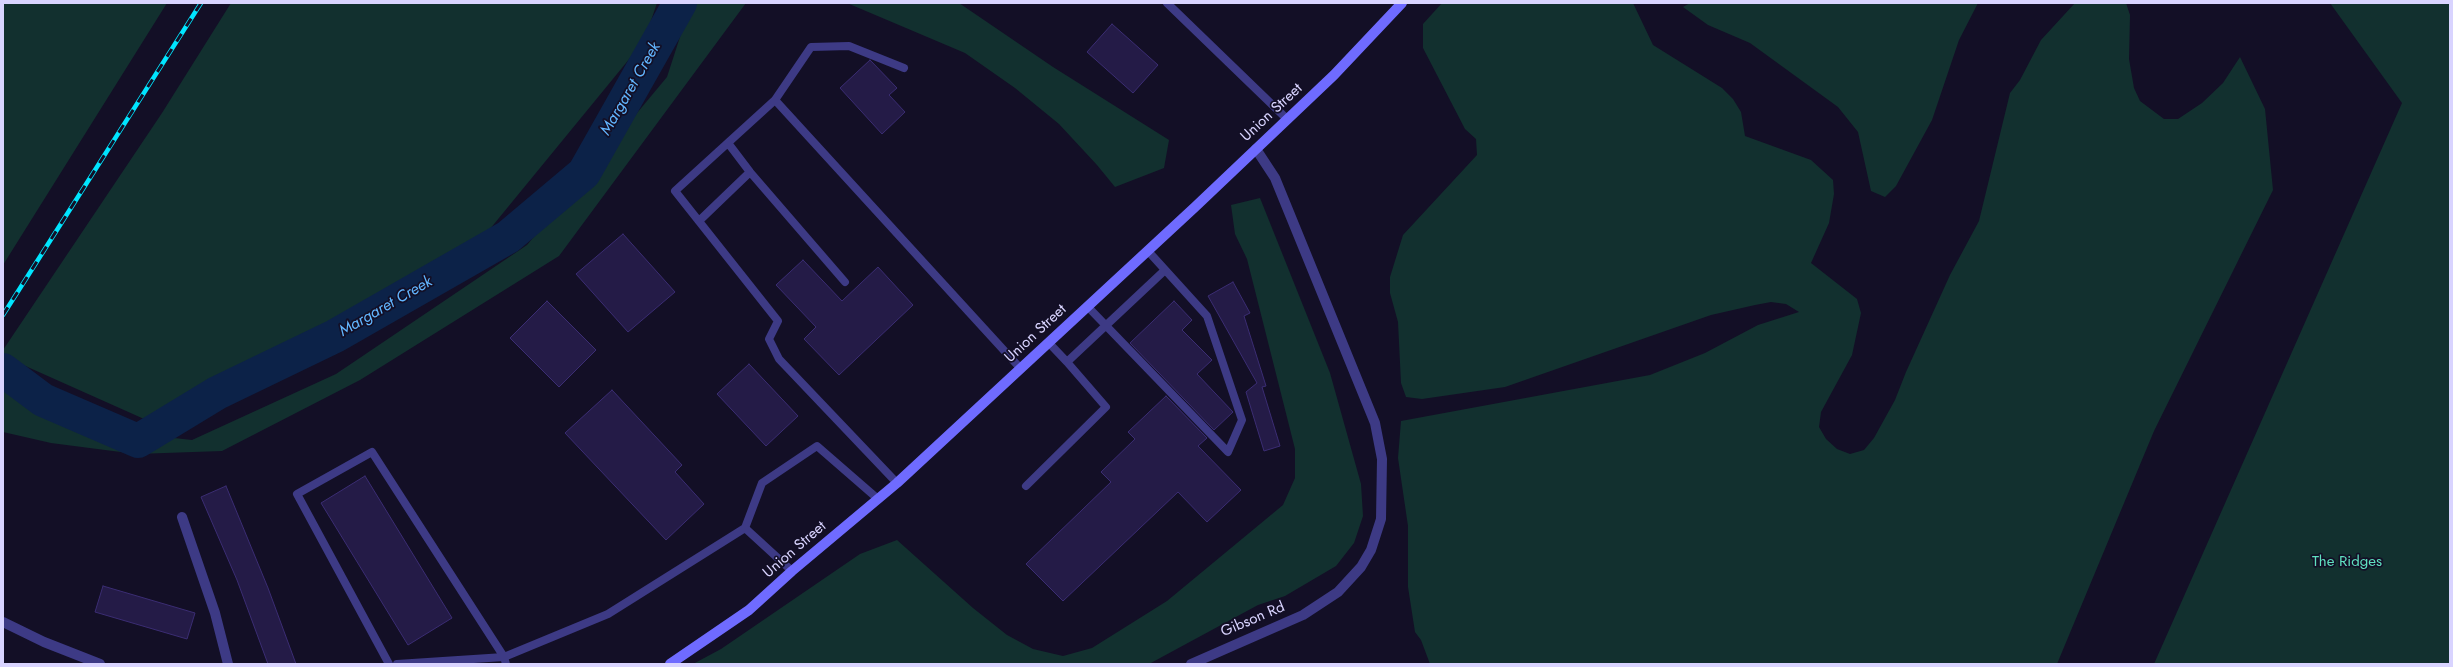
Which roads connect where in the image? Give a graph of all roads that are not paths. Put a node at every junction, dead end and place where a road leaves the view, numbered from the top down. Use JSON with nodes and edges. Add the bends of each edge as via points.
{"nodes":[{"id":1,"x":1167,"y":3,"type":"edge"},
{"id":2,"x":1402,"y":3,"type":"edge"},
{"id":3,"x":904,"y":68,"type":"dead end"},
{"id":4,"x":775,"y":100,"type":"junction"},
{"id":5,"x":1287,"y":119,"type":"junction"},
{"id":6,"x":728,"y":143,"type":"junction"},
{"id":7,"x":1256,"y":149,"type":"junction"},
{"id":8,"x":750,"y":172,"type":"junction"},
{"id":9,"x":699,"y":221,"type":"junction"},
{"id":10,"x":1148,"y":251,"type":"junction"},
{"id":11,"x":1165,"y":270,"type":"junction"},
{"id":12,"x":845,"y":282,"type":"dead end"},
{"id":13,"x":1088,"y":307,"type":"junction"},
{"id":14,"x":1105,"y":326,"type":"junction"},
{"id":15,"x":1049,"y":343,"type":"junction"},
{"id":16,"x":1067,"y":362,"type":"junction"},
{"id":17,"x":1020,"y":369,"type":"junction"},
{"id":18,"x":897,"y":482,"type":"junction"},
{"id":19,"x":1026,"y":486,"type":"dead end"},
{"id":20,"x":878,"y":499,"type":"junction"},
{"id":21,"x":182,"y":517,"type":"dead end"},
{"id":22,"x":745,"y":528,"type":"junction"},
{"id":23,"x":792,"y":571,"type":"junction"},
{"id":24,"x":3,"y":622,"type":"edge"},
{"id":25,"x":505,"y":660,"type":"edge"},
{"id":26,"x":100,"y":664,"type":"edge"},
{"id":27,"x":228,"y":664,"type":"edge"},
{"id":28,"x":389,"y":664,"type":"edge"},
{"id":29,"x":397,"y":664,"type":"edge"},
{"id":30,"x":670,"y":664,"type":"edge"},
{"id":31,"x":1191,"y":664,"type":"edge"}],
"edges":[{"from":1,"to":5,"type":"lane"},
{"from":2,"to":5,"type":"main road","name":"Union Street","via":[[1334,75]]},
{"from":3,"to":4,"type":"lane","via":[[849,46],[811,47]]},
{"from":4,"to":6,"type":"lane"},
{"from":4,"to":17,"type":"lane"},
{"from":5,"to":7,"type":"main road","name":"Union Street"},
{"from":6,"to":8,"type":"lane"},
{"from":6,"to":9,"type":"lane","via":[[675,191]]},
{"from":7,"to":10,"type":"main road","name":"Union Street"},
{"from":7,"to":31,"type":"street","name":"Gibson Rd","via":[[1275,178],[1375,423],[1382,459],[1381,519],[1371,550],[1361,567],[1338,592],[1303,615]]},
{"from":8,"to":9,"type":"lane"},
{"from":8,"to":12,"type":"lane"},
{"from":9,"to":18,"type":"lane","via":[[778,321],[769,339],[779,359]]},
{"from":10,"to":11,"type":"lane"},
{"from":10,"to":13,"type":"main road","name":"Union Street"},
{"from":11,"to":14,"type":"lane"},
{"from":11,"to":14,"type":"lane","via":[[1207,316],[1242,420],[1228,452]]},
{"from":13,"to":14,"type":"lane"},
{"from":13,"to":15,"type":"main road","name":"Union Street"},
{"from":14,"to":16,"type":"lane"},
{"from":15,"to":16,"type":"lane"},
{"from":15,"to":17,"type":"main road","name":"Union Street"},
{"from":16,"to":19,"type":"lane","via":[[1106,406]]},
{"from":17,"to":18,"type":"main road","name":"Union Street"},
{"from":18,"to":20,"type":"main road","name":"Union Street"},
{"from":20,"to":22,"type":"lane","via":[[817,446],[762,483]]},
{"from":20,"to":23,"type":"main road","name":"Union Street"},
{"from":21,"to":27,"type":"street","via":[[215,613]]},
{"from":22,"to":23,"type":"lane"},
{"from":22,"to":25,"type":"lane","via":[[608,614]]},
{"from":23,"to":30,"type":"main road","name":"Union Street","via":[[749,610]]},
{"from":24,"to":26,"type":"street","via":[[44,642]]},
{"from":25,"to":28,"type":"lane","via":[[372,452],[297,494]]},
{"from":25,"to":29,"type":"lane"}]}
